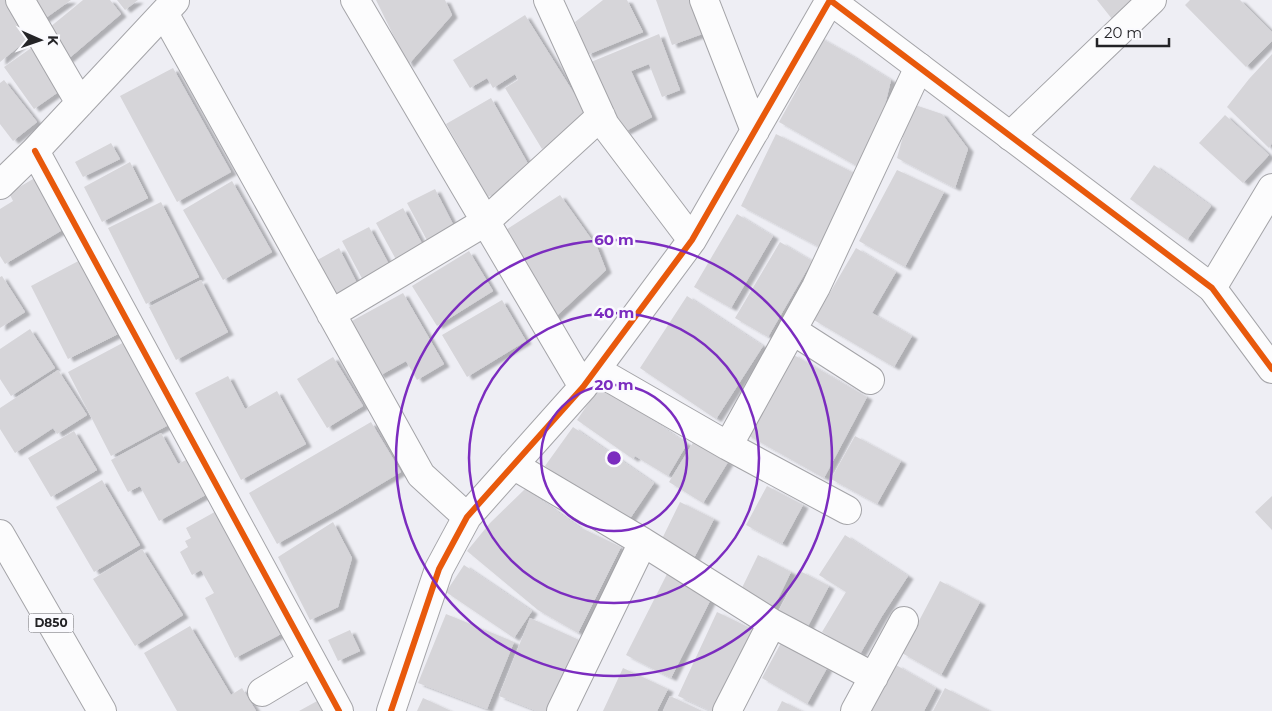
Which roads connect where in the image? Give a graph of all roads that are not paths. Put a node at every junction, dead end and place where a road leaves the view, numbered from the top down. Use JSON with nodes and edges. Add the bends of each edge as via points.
{"nodes":[{"id":1,"x":20,"y":0,"type":"edge"},
{"id":2,"x":356,"y":0,"type":"edge"},
{"id":3,"x":548,"y":0,"type":"edge"},
{"id":4,"x":704,"y":0,"type":"edge"},
{"id":5,"x":830,"y":0,"type":"edge"},
{"id":6,"x":1152,"y":0,"type":"edge"},
{"id":7,"x":170,"y":6,"type":"edge"},
{"id":8,"x":919,"y":67,"type":"junction"},
{"id":9,"x":80,"y":103,"type":"junction"},
{"id":10,"x":601,"y":116,"type":"junction"},
{"id":11,"x":755,"y":131,"type":"junction"},
{"id":12,"x":1010,"y":136,"type":"junction"},
{"id":13,"x":35,"y":151,"type":"junction"},
{"id":14,"x":0,"y":186,"type":"edge"},
{"id":15,"x":1272,"y":188,"type":"edge"},
{"id":16,"x":485,"y":222,"type":"junction"},
{"id":17,"x":692,"y":240,"type":"junction"},
{"id":18,"x":1212,"y":288,"type":"junction"},
{"id":19,"x":331,"y":314,"type":"junction"},
{"id":20,"x":792,"y":330,"type":"junction"},
{"id":21,"x":1272,"y":369,"type":"edge"},
{"id":22,"x":589,"y":378,"type":"junction"},
{"id":23,"x":870,"y":380,"type":"dead end"},
{"id":24,"x":728,"y":446,"type":"junction"},
{"id":25,"x":513,"y":465,"type":"junction"},
{"id":26,"x":847,"y":510,"type":"dead end"},
{"id":27,"x":467,"y":517,"type":"junction"},
{"id":28,"x":0,"y":534,"type":"edge"},
{"id":29,"x":643,"y":542,"type":"junction"},
{"id":30,"x":904,"y":621,"type":"dead end"},
{"id":31,"x":772,"y":623,"type":"junction"},
{"id":32,"x":312,"y":662,"type":"junction"},
{"id":33,"x":874,"y":677,"type":"junction"},
{"id":34,"x":262,"y":692,"type":"dead end"},
{"id":35,"x":102,"y":711,"type":"edge"},
{"id":36,"x":339,"y":711,"type":"edge"},
{"id":37,"x":391,"y":711,"type":"edge"},
{"id":38,"x":561,"y":711,"type":"edge"},
{"id":39,"x":727,"y":711,"type":"edge"},
{"id":40,"x":855,"y":711,"type":"edge"}],
"edges":[{"from":1,"to":9,"type":"street"},
{"from":2,"to":16,"type":"street"},
{"from":3,"to":10,"type":"street"},
{"from":4,"to":11,"type":"street"},
{"from":5,"to":8,"type":"street"},
{"from":5,"to":11,"type":"street"},
{"from":6,"to":12,"type":"street"},
{"from":7,"to":9,"type":"street"},
{"from":7,"to":19,"type":"street"},
{"from":8,"to":12,"type":"street"},
{"from":8,"to":20,"type":"street","via":[[816,287]]},
{"from":9,"to":13,"type":"street"},
{"from":10,"to":16,"type":"street"},
{"from":10,"to":17,"type":"street"},
{"from":11,"to":17,"type":"street"},
{"from":12,"to":18,"type":"street"},
{"from":13,"to":14,"type":"street"},
{"from":13,"to":32,"type":"street"},
{"from":15,"to":18,"type":"street"},
{"from":16,"to":19,"type":"street"},
{"from":16,"to":22,"type":"street"},
{"from":17,"to":22,"type":"street"},
{"from":18,"to":21,"type":"street"},
{"from":19,"to":27,"type":"street","via":[[421,475]]},
{"from":20,"to":23,"type":"street"},
{"from":20,"to":24,"type":"street"},
{"from":22,"to":24,"type":"street"},
{"from":22,"to":25,"type":"street"},
{"from":24,"to":26,"type":"street"},
{"from":25,"to":27,"type":"street"},
{"from":25,"to":29,"type":"street"},
{"from":27,"to":37,"type":"street","via":[[439,569]]},
{"from":28,"to":35,"type":"street","number":"D850"},
{"from":29,"to":31,"type":"street"},
{"from":29,"to":38,"type":"street"},
{"from":30,"to":33,"type":"street"},
{"from":31,"to":33,"type":"street"},
{"from":31,"to":39,"type":"street"},
{"from":32,"to":34,"type":"street"},
{"from":32,"to":36,"type":"street"},
{"from":33,"to":40,"type":"street"}]}
